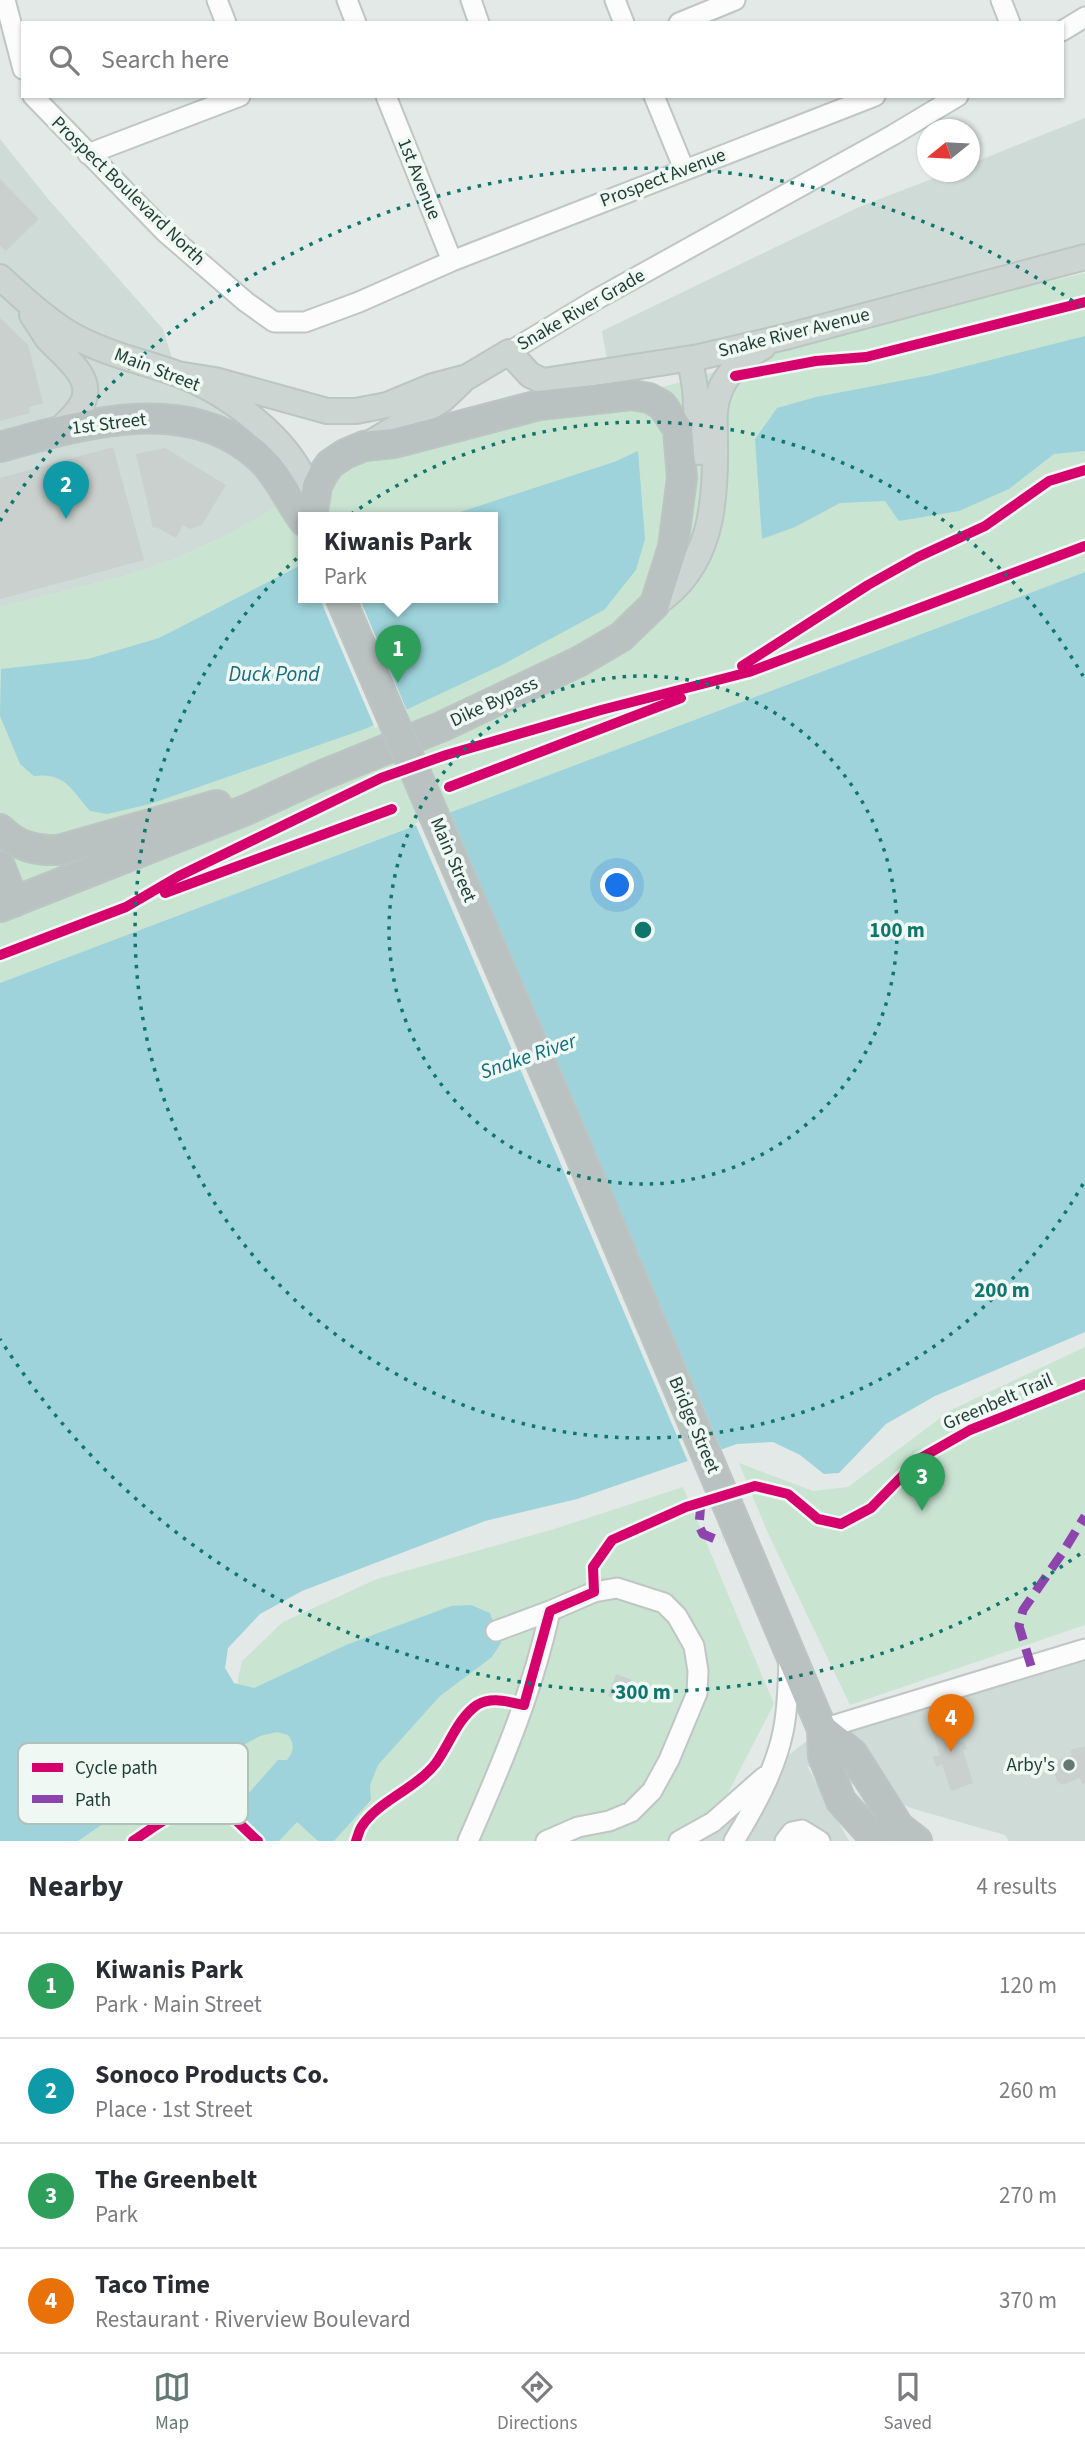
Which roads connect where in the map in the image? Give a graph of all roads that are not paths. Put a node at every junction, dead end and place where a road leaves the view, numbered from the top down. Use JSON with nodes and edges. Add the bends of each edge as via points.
{"nodes":[{"id":1,"x":5,"y":0,"type":"edge"},
{"id":2,"x":217,"y":0,"type":"edge"},
{"id":3,"x":471,"y":0,"type":"edge"},
{"id":4,"x":615,"y":0,"type":"edge"},
{"id":5,"x":735,"y":0,"type":"edge"},
{"id":6,"x":1001,"y":0,"type":"edge"},
{"id":7,"x":1085,"y":17,"type":"edge"},
{"id":8,"x":225,"y":21,"type":"edge"},
{"id":9,"x":478,"y":21,"type":"edge"},
{"id":10,"x":623,"y":21,"type":"edge"},
{"id":11,"x":684,"y":21,"type":"edge"},
{"id":12,"x":1009,"y":21,"type":"edge"},
{"id":13,"x":1064,"y":29,"type":"edge"},
{"id":14,"x":21,"y":61,"type":"edge"},
{"id":15,"x":35,"y":98,"type":"edge"},
{"id":16,"x":235,"y":98,"type":"edge"},
{"id":17,"x":387,"y":98,"type":"edge"},
{"id":18,"x":655,"y":98,"type":"edge"},
{"id":19,"x":870,"y":98,"type":"edge"},
{"id":20,"x":955,"y":98,"type":"edge"},
{"id":21,"x":88,"y":154,"type":"junction"},
{"id":22,"x":684,"y":169,"type":"junction"},
{"id":23,"x":1085,"y":257,"type":"edge"},
{"id":24,"x":452,"y":261,"type":"junction"},
{"id":25,"x":0,"y":276,"type":"edge"},
{"id":26,"x":18,"y":294,"type":"junction"},
{"id":27,"x":789,"y":336,"type":"junction"},
{"id":28,"x":509,"y":352,"type":"junction"},
{"id":29,"x":690,"y":359,"type":"junction"},
{"id":30,"x":177,"y":374,"type":"junction"},
{"id":31,"x":467,"y":377,"type":"junction"},
{"id":32,"x":538,"y":405,"type":"junction"},
{"id":33,"x":60,"y":430,"type":"junction"},
{"id":34,"x":364,"y":446,"type":"junction"},
{"id":35,"x":0,"y":447,"type":"edge"},
{"id":36,"x":305,"y":512,"type":"edge"},
{"id":37,"x":309,"y":512,"type":"edge"},
{"id":38,"x":310,"y":512,"type":"edge"},
{"id":39,"x":343,"y":603,"type":"edge"},
{"id":40,"x":655,"y":604,"type":"junction"},
{"id":41,"x":320,"y":776,"type":"junction"},
{"id":42,"x":240,"y":798,"type":"junction"},
{"id":43,"x":0,"y":829,"type":"edge"},
{"id":44,"x":4,"y":889,"type":"edge"},
{"id":45,"x":566,"y":1122,"type":"joint"},
{"id":46,"x":550,"y":1611,"type":"junction"},
{"id":47,"x":496,"y":1631,"type":"dead end"},
{"id":48,"x":1085,"y":1648,"type":"edge"},
{"id":49,"x":790,"y":1650,"type":"junction"},
{"id":50,"x":822,"y":1729,"type":"junction"},
{"id":51,"x":770,"y":1771,"type":"junction"},
{"id":52,"x":788,"y":1836,"type":"edge"},
{"id":53,"x":468,"y":1841,"type":"edge"},
{"id":54,"x":546,"y":1841,"type":"edge"},
{"id":55,"x":679,"y":1841,"type":"edge"},
{"id":56,"x":734,"y":1841,"type":"edge"},
{"id":57,"x":821,"y":1841,"type":"edge"},
{"id":58,"x":877,"y":1841,"type":"edge"},
{"id":59,"x":917,"y":1841,"type":"edge"}],
"edges":[{"from":1,"to":14,"type":"street"},
{"from":2,"to":8,"type":"street"},
{"from":3,"to":9,"type":"street"},
{"from":4,"to":10,"type":"street"},
{"from":5,"to":11,"type":"street"},
{"from":6,"to":12,"type":"street"},
{"from":7,"to":13,"type":"street"},
{"from":15,"to":21,"type":"street","name":"Prospect Boulevard North"},
{"from":16,"to":21,"type":"street"},
{"from":17,"to":24,"type":"street","name":"1st Avenue"},
{"from":18,"to":22,"type":"street"},
{"from":19,"to":22,"type":"street","name":"Prospect Avenue"},
{"from":20,"to":28,"type":"street","name":"Snake River Grade"},
{"from":21,"to":24,"type":"street","name":"Prospect Boulevard North","via":[[164,232],[274,322],[305,322]]},
{"from":22,"to":24,"type":"street","name":"Prospect Avenue"},
{"from":23,"to":27,"type":"main road","name":"Snake River Avenue"},
{"from":25,"to":26,"type":"main road","name":"Main Street"},
{"from":26,"to":30,"type":"main road","name":"Main Street","via":[[71,335],[126,359]]},
{"from":26,"to":33,"type":"main road","via":[[85,385],[81,407]]},
{"from":27,"to":29,"type":"main road","name":"Snake River Avenue"},
{"from":27,"to":40,"type":"main road","via":[[742,361],[720,391],[715,410],[711,517],[701,551],[678,587]]},
{"from":28,"to":29,"type":"main road","name":"Snake River Avenue","via":[[530,375],[543,381]]},
{"from":28,"to":31,"type":"main road","name":"Snake River Grade"},
{"from":29,"to":32,"type":"main road","via":[[651,376]]},
{"from":29,"to":40,"type":"main road","via":[[699,456],[695,518],[678,569]]},
{"from":30,"to":31,"type":"main road","name":"Snake River Grade","via":[[327,411],[387,405]]},
{"from":30,"to":37,"type":"main road","name":"Main Street","via":[[235,404],[270,434],[301,475],[308,490]]},
{"from":31,"to":34,"type":"main road","via":[[442,400]]},
{"from":32,"to":34,"type":"highway","via":[[394,443]]},
{"from":32,"to":40,"type":"highway","via":[[632,395],[657,402],[672,418],[681,446],[681,499],[673,547]]},
{"from":33,"to":35,"type":"highway","name":"1st Street"},
{"from":33,"to":36,"type":"highway","name":"1st Street","via":[[140,419],[214,429],[262,460]]},
{"from":34,"to":38,"type":"highway","via":[[330,464],[317,486]]},
{"from":39,"to":45,"type":"highway","name":"Main Street","bridge":true},
{"from":40,"to":41,"type":"highway","name":"Dike Bypass","via":[[621,636],[580,661],[443,726]]},
{"from":41,"to":42,"type":"highway","name":"Dike Bypass"},
{"from":41,"to":44,"type":"highway","name":"Dike Bypass","via":[[246,810]]},
{"from":42,"to":43,"type":"highway","via":[[59,850],[23,846]]},
{"from":42,"to":44,"type":"highway","name":"Dike Bypass"},
{"from":45,"to":49,"type":"highway","name":"Bridge Street"},
{"from":46,"to":47,"type":"street"},
{"from":46,"to":53,"type":"street","via":[[524,1705]]},
{"from":46,"to":54,"type":"street","via":[[594,1592],[617,1588],[664,1603],[694,1646],[698,1671],[697,1693],[652,1791],[631,1812]]},
{"from":48,"to":50,"type":"street"},
{"from":49,"to":50,"type":"highway","name":"Bridge Street"},
{"from":49,"to":51,"type":"street","via":[[783,1733]]},
{"from":50,"to":58,"type":"highway","name":"Bridge Street","via":[[823,1756],[841,1801]]},
{"from":50,"to":59,"type":"highway","name":"Bridge Street","via":[[853,1754],[900,1827]]},
{"from":51,"to":55,"type":"street","via":[[713,1822]]},
{"from":51,"to":56,"type":"street"},
{"from":52,"to":57,"type":"street","via":[[802,1830]]}]}
